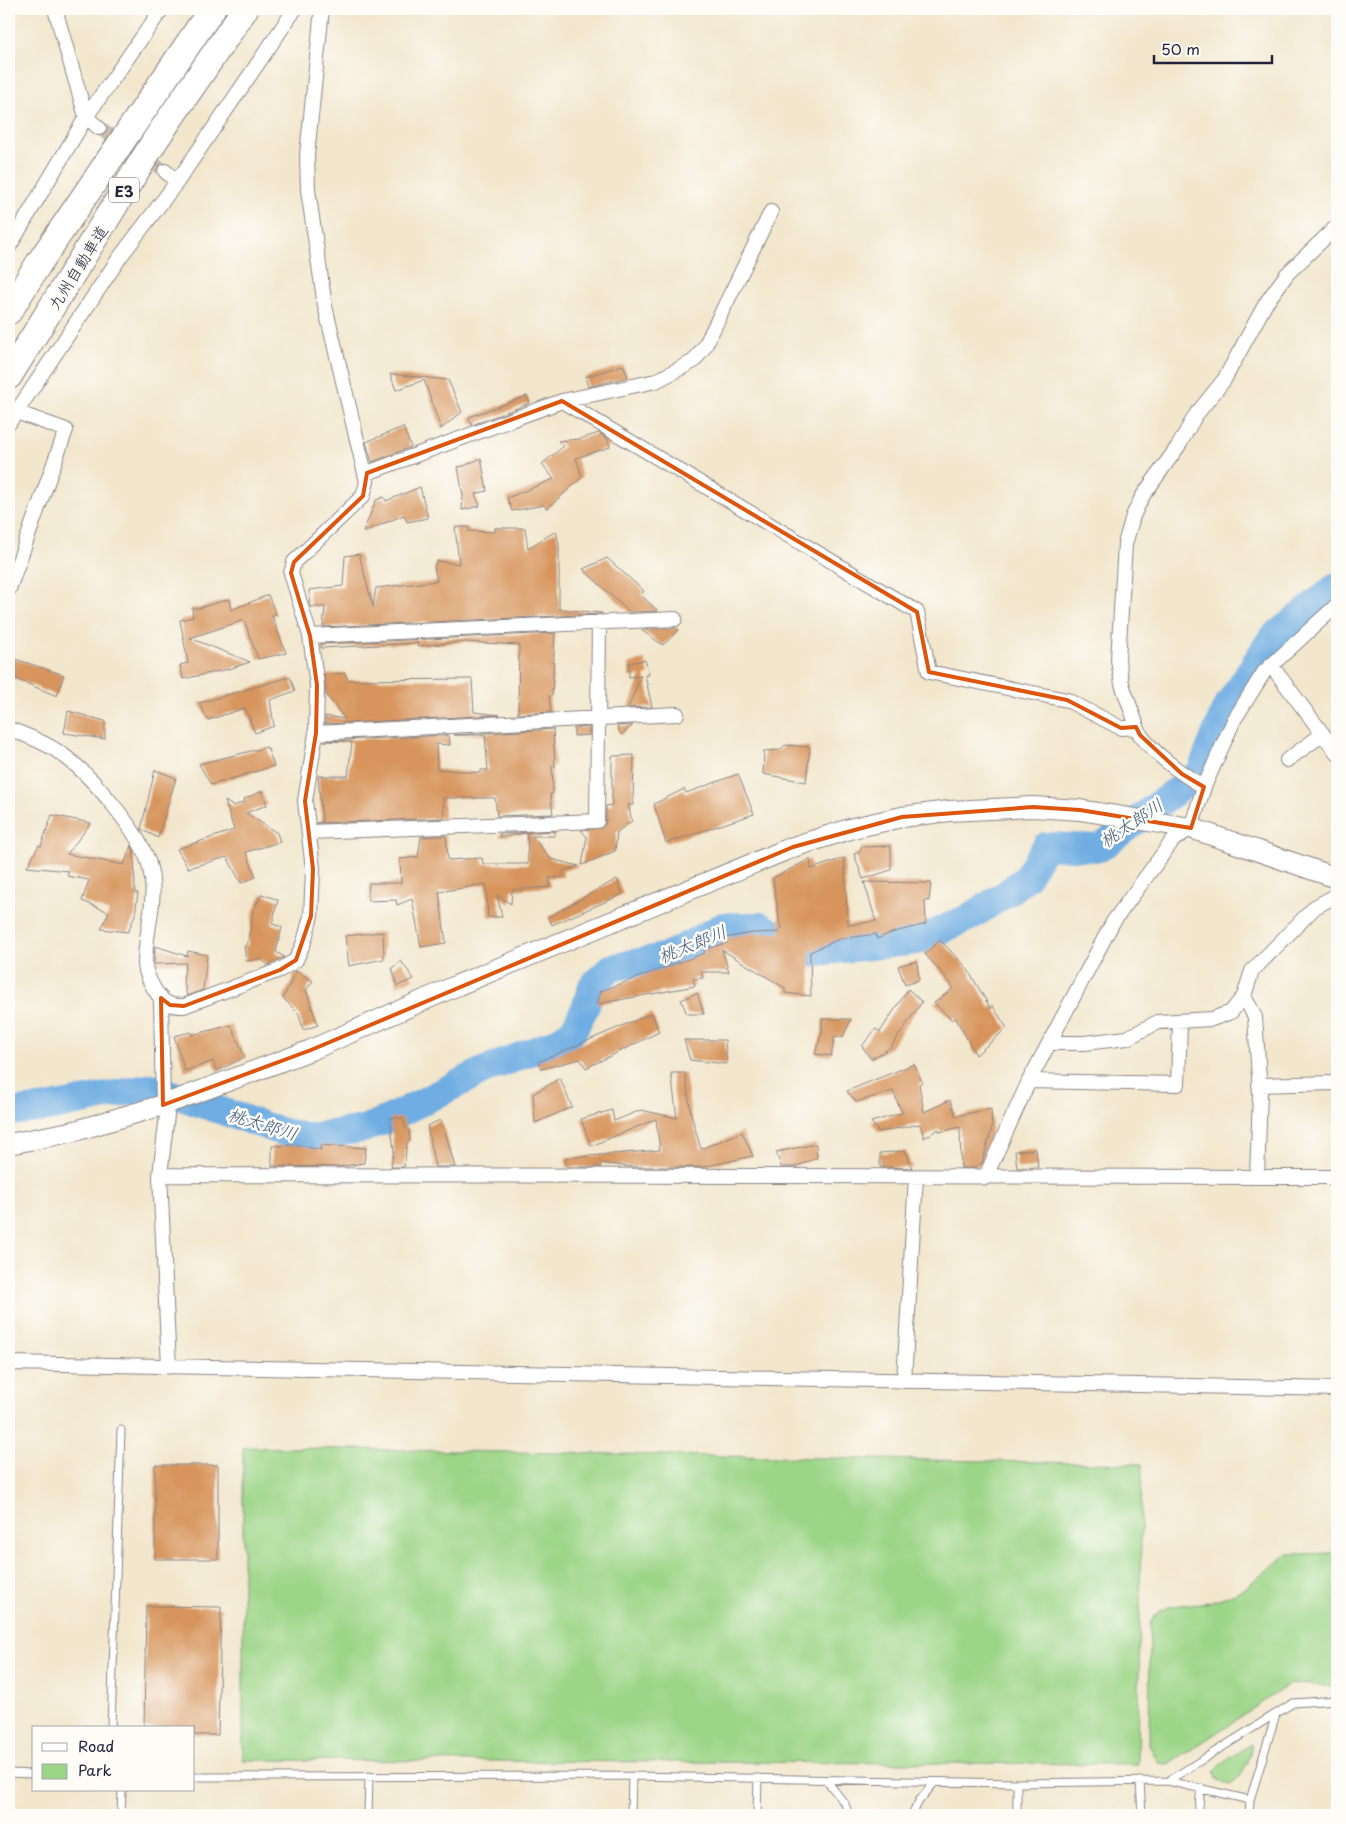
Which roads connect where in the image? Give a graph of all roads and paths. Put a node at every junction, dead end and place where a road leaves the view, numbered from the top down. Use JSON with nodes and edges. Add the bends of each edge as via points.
{"nodes":[{"id":1,"x":56,"y":9,"type":"edge"},
{"id":2,"x":162,"y":9,"type":"edge"},
{"id":3,"x":212,"y":9,"type":"edge"},
{"id":4,"x":245,"y":9,"type":"edge"},
{"id":5,"x":294,"y":9,"type":"edge"},
{"id":6,"x":322,"y":9,"type":"edge"},
{"id":7,"x":86,"y":117,"type":"junction"},
{"id":8,"x":99,"y":128,"type":"tunnel mouth"},
{"id":9,"x":165,"y":171,"type":"tunnel mouth"},
{"id":10,"x":177,"y":182,"type":"junction"},
{"id":11,"x":770,"y":212,"type":"dead end"},
{"id":12,"x":1337,"y":226,"type":"edge"},
{"id":13,"x":9,"y":246,"type":"edge"},
{"id":14,"x":9,"y":312,"type":"edge"},
{"id":15,"x":9,"y":376,"type":"edge"},
{"id":16,"x":562,"y":401,"type":"junction"},
{"id":17,"x":12,"y":418,"type":"edge"},
{"id":18,"x":367,"y":473,"type":"junction"},
{"id":19,"x":9,"y":589,"type":"edge"},
{"id":20,"x":1337,"y":605,"type":"edge"},
{"id":21,"x":675,"y":619,"type":"dead end"},
{"id":22,"x":599,"y":622,"type":"junction"},
{"id":23,"x":310,"y":636,"type":"junction"},
{"id":24,"x":1271,"y":665,"type":"junction"},
{"id":25,"x":677,"y":714,"type":"dead end"},
{"id":26,"x":598,"y":718,"type":"junction"},
{"id":27,"x":9,"y":729,"type":"edge"},
{"id":28,"x":316,"y":734,"type":"junction"},
{"id":29,"x":1323,"y":734,"type":"junction"},
{"id":30,"x":1140,"y":736,"type":"junction"},
{"id":31,"x":1337,"y":753,"type":"edge"},
{"id":32,"x":1288,"y":760,"type":"dead end"},
{"id":33,"x":1204,"y":787,"type":"junction"},
{"id":34,"x":1191,"y":828,"type":"junction"},
{"id":35,"x":310,"y":832,"type":"junction"},
{"id":36,"x":1337,"y":878,"type":"edge"},
{"id":37,"x":1337,"y":895,"type":"edge"},
{"id":38,"x":1244,"y":996,"type":"junction"},
{"id":39,"x":161,"y":998,"type":"junction"},
{"id":40,"x":1180,"y":1022,"type":"junction"},
{"id":41,"x":1049,"y":1043,"type":"junction"},
{"id":42,"x":1029,"y":1081,"type":"junction"},
{"id":43,"x":1337,"y":1083,"type":"edge"},
{"id":44,"x":1259,"y":1085,"type":"junction"},
{"id":45,"x":163,"y":1105,"type":"junction"},
{"id":46,"x":9,"y":1144,"type":"edge"},
{"id":47,"x":160,"y":1175,"type":"junction"},
{"id":48,"x":916,"y":1176,"type":"junction"},
{"id":49,"x":1257,"y":1177,"type":"junction"},
{"id":50,"x":1337,"y":1177,"type":"edge"},
{"id":51,"x":985,"y":1178,"type":"junction"},
{"id":52,"x":9,"y":1363,"type":"edge"},
{"id":53,"x":170,"y":1367,"type":"junction"},
{"id":54,"x":904,"y":1381,"type":"junction"},
{"id":55,"x":1337,"y":1389,"type":"edge"},
{"id":56,"x":121,"y":1430,"type":"dead end"},
{"id":57,"x":1337,"y":1700,"type":"edge"},
{"id":58,"x":1276,"y":1714,"type":"junction"},
{"id":59,"x":111,"y":1726,"type":"edge"},
{"id":60,"x":9,"y":1773,"type":"edge"},
{"id":61,"x":32,"y":1774,"type":"edge"},
{"id":62,"x":369,"y":1776,"type":"junction"},
{"id":63,"x":632,"y":1776,"type":"junction"},
{"id":64,"x":195,"y":1777,"type":"edge"},
{"id":65,"x":758,"y":1778,"type":"junction"},
{"id":66,"x":827,"y":1781,"type":"junction"},
{"id":67,"x":1140,"y":1781,"type":"junction"},
{"id":68,"x":1168,"y":1781,"type":"junction"},
{"id":69,"x":935,"y":1782,"type":"junction"},
{"id":70,"x":1017,"y":1783,"type":"junction"},
{"id":71,"x":1201,"y":1788,"type":"junction"},
{"id":72,"x":122,"y":1792,"type":"edge"},
{"id":73,"x":1250,"y":1800,"type":"junction"},
{"id":74,"x":121,"y":1815,"type":"edge"},
{"id":75,"x":368,"y":1815,"type":"edge"},
{"id":76,"x":631,"y":1815,"type":"edge"},
{"id":77,"x":757,"y":1815,"type":"edge"},
{"id":78,"x":849,"y":1815,"type":"edge"},
{"id":79,"x":912,"y":1815,"type":"edge"},
{"id":80,"x":1017,"y":1815,"type":"edge"},
{"id":81,"x":1142,"y":1815,"type":"edge"},
{"id":82,"x":1198,"y":1815,"type":"edge"},
{"id":83,"x":1249,"y":1815,"type":"edge"}],
"edges":[{"from":1,"to":7,"type":"street"},
{"from":2,"to":7,"type":"street"},
{"from":3,"to":14,"type":"highway","name":"九州自動車道","number":"E3"},
{"from":4,"to":15,"type":"highway","name":"九州自動車道","number":"E3","via":[[156,139]]},
{"from":5,"to":10,"type":"street"},
{"from":6,"to":18,"type":"street","via":[[307,156],[308,190],[325,306]]},
{"from":7,"to":8,"type":"street"},
{"from":7,"to":13,"type":"street"},
{"from":9,"to":10,"type":"street"},
{"from":10,"to":17,"type":"street","via":[[120,257]]},
{"from":11,"to":16,"type":"street","via":[[705,346],[694,361],[656,381]]},
{"from":12,"to":30,"type":"street","via":[[1287,274],[1266,303],[1224,380],[1195,416],[1133,516],[1125,544],[1118,660],[1122,684]]},
{"from":16,"to":18,"type":"street"},
{"from":16,"to":30,"type":"street","via":[[917,612],[929,672],[1067,700],[1120,728],[1136,727]]},
{"from":17,"to":19,"type":"street","via":[[66,430]]},
{"from":18,"to":23,"type":"street","via":[[363,496],[294,562],[291,573]]},
{"from":20,"to":24,"type":"street"},
{"from":21,"to":22,"type":"street"},
{"from":22,"to":23,"type":"street"},
{"from":22,"to":26,"type":"street"},
{"from":23,"to":28,"type":"street","via":[[317,685]]},
{"from":24,"to":29,"type":"street"},
{"from":24,"to":33,"type":"street","via":[[1234,720]]},
{"from":25,"to":26,"type":"street"},
{"from":26,"to":28,"type":"street"},
{"from":26,"to":35,"type":"street","via":[[597,821]]},
{"from":27,"to":39,"type":"street","via":[[61,753],[83,773],[140,841],[150,868],[153,892],[145,964]]},
{"from":28,"to":35,"type":"street","via":[[305,801]]},
{"from":29,"to":31,"type":"street"},
{"from":29,"to":32,"type":"street"},
{"from":30,"to":33,"type":"street","via":[[1182,774]]},
{"from":33,"to":34,"type":"street"},
{"from":34,"to":36,"type":"street"},
{"from":34,"to":41,"type":"street","via":[[1173,840],[1113,922]]},
{"from":34,"to":45,"type":"street","via":[[1080,810],[1033,807],[949,811],[852,828],[793,847],[458,985],[310,1050]]},
{"from":35,"to":39,"type":"street","via":[[312,916],[296,960],[280,970],[184,1006],[170,1005]]},
{"from":37,"to":38,"type":"street","via":[[1315,907],[1252,970]]},
{"from":38,"to":40,"type":"street","via":[[1231,1012],[1212,1019]]},
{"from":38,"to":44,"type":"street","via":[[1255,1017]]},
{"from":39,"to":45,"type":"street"},
{"from":40,"to":41,"type":"street","via":[[1158,1022],[1127,1038]]},
{"from":40,"to":42,"type":"street","via":[[1178,1084]]},
{"from":41,"to":42,"type":"street"},
{"from":42,"to":51,"type":"street"},
{"from":43,"to":44,"type":"street"},
{"from":44,"to":49,"type":"street"},
{"from":45,"to":46,"type":"street","via":[[75,1131]]},
{"from":45,"to":47,"type":"street","via":[[167,1115]]},
{"from":47,"to":48,"type":"street"},
{"from":47,"to":53,"type":"street"},
{"from":48,"to":51,"type":"street"},
{"from":48,"to":54,"type":"street"},
{"from":49,"to":50,"type":"street"},
{"from":49,"to":51,"type":"street"},
{"from":52,"to":53,"type":"street"},
{"from":53,"to":54,"type":"street"},
{"from":54,"to":55,"type":"street"},
{"from":56,"to":59,"type":"lane"},
{"from":57,"to":58,"type":"lane","via":[[1293,1703]]},
{"from":58,"to":68,"type":"lane"},
{"from":58,"to":73,"type":"lane"},
{"from":60,"to":61,"type":"lane"},
{"from":62,"to":63,"type":"lane"},
{"from":62,"to":64,"type":"lane"},
{"from":62,"to":75,"type":"lane"},
{"from":63,"to":65,"type":"lane"},
{"from":63,"to":76,"type":"lane"},
{"from":65,"to":66,"type":"lane"},
{"from":65,"to":77,"type":"lane"},
{"from":66,"to":69,"type":"lane"},
{"from":66,"to":78,"type":"lane","via":[[845,1804]]},
{"from":67,"to":68,"type":"lane"},
{"from":67,"to":70,"type":"lane"},
{"from":67,"to":81,"type":"lane"},
{"from":68,"to":71,"type":"lane"},
{"from":69,"to":70,"type":"lane"},
{"from":69,"to":79,"type":"lane"},
{"from":70,"to":80,"type":"lane"},
{"from":71,"to":73,"type":"lane"},
{"from":71,"to":82,"type":"lane"},
{"from":72,"to":74,"type":"lane"},
{"from":73,"to":83,"type":"lane"}]}
